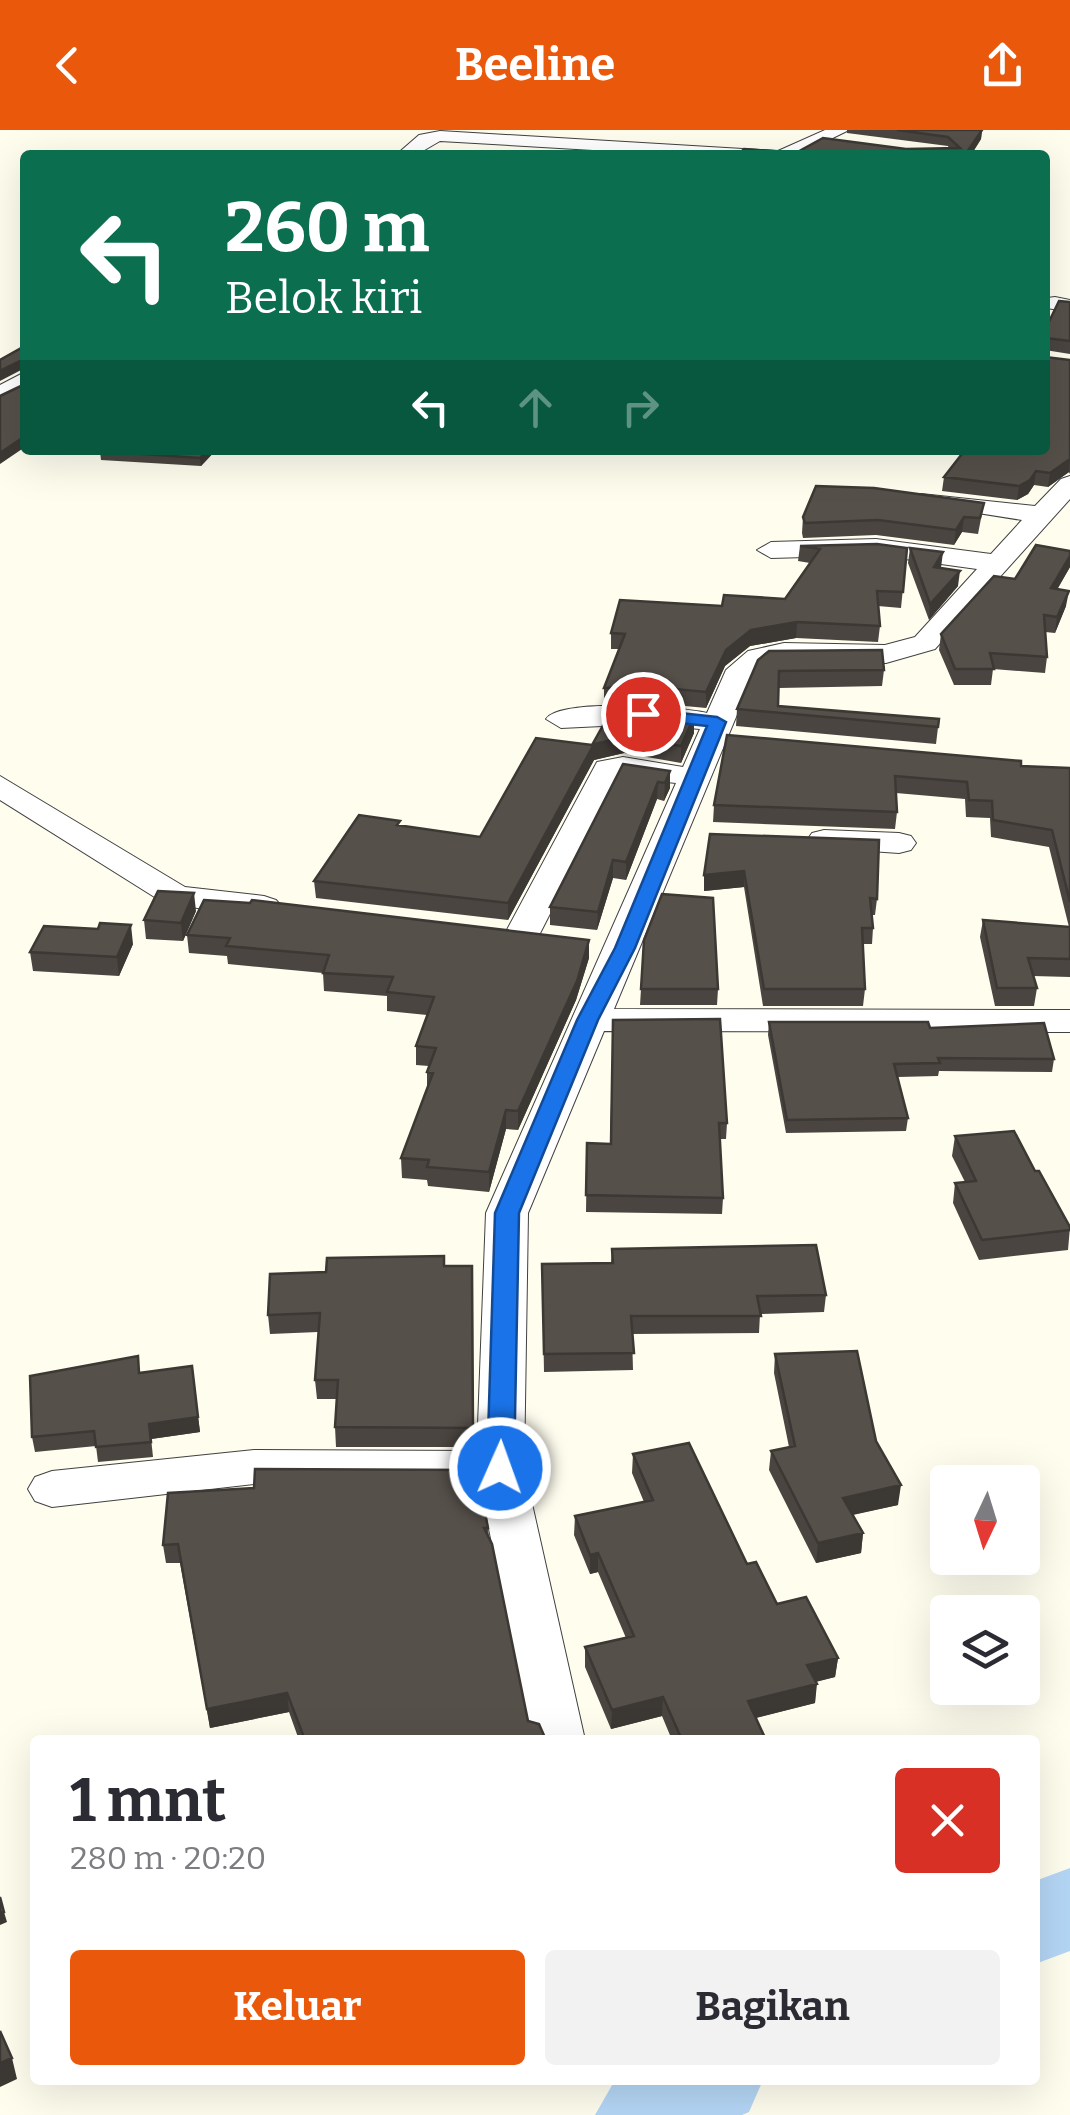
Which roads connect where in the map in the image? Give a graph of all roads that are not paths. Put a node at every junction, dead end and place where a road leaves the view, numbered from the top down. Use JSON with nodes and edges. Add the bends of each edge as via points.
{"nodes":[{"id":1,"x":846,"y":136,"type":"edge"},
{"id":2,"x":411,"y":150,"type":"edge"},
{"id":3,"x":689,"y":150,"type":"edge"},
{"id":4,"x":793,"y":150,"type":"edge"},
{"id":5,"x":1070,"y":484,"type":"edge"},
{"id":6,"x":912,"y":497,"type":"edge"},
{"id":7,"x":1040,"y":514,"type":"junction"},
{"id":8,"x":771,"y":550,"type":"dead end"},
{"id":9,"x":994,"y":564,"type":"junction"},
{"id":10,"x":561,"y":719,"type":"dead end"},
{"id":11,"x":714,"y":729,"type":"junction"},
{"id":12,"x":748,"y":740,"type":"edge"},
{"id":13,"x":692,"y":778,"type":"junction"},
{"id":14,"x":0,"y":786,"type":"edge"},
{"id":15,"x":670,"y":834,"type":"junction"},
{"id":16,"x":708,"y":835,"type":"edge"},
{"id":17,"x":784,"y":838,"type":"edge"},
{"id":18,"x":898,"y":844,"type":"dead end"},
{"id":19,"x":291,"y":910,"type":"edge"},
{"id":20,"x":482,"y":934,"type":"edge"},
{"id":21,"x":573,"y":944,"type":"junction"},
{"id":22,"x":588,"y":1020,"type":"junction"},
{"id":23,"x":1070,"y":1021,"type":"edge"},
{"id":24,"x":500,"y":1468,"type":"junction"},
{"id":25,"x":52,"y":1489,"type":"dead end"},
{"id":26,"x":558,"y":1735,"type":"edge"}],
"edges":[{"from":1,"to":4,"type":"street","via":[[818,138]]},
{"from":2,"to":3,"type":"street","via":[[425,138],[454,136]]},
{"from":5,"to":7,"type":"street"},
{"from":6,"to":7,"type":"street"},
{"from":7,"to":9,"type":"street","via":[[1013,552]]},
{"from":8,"to":9,"type":"street","via":[[876,547]]},
{"from":9,"to":11,"type":"street","via":[[925,643],[907,651],[758,657],[740,670]]},
{"from":10,"to":11,"type":"street","via":[[643,714]]},
{"from":11,"to":12,"type":"street"},
{"from":11,"to":13,"type":"street"},
{"from":13,"to":15,"type":"street"},
{"from":13,"to":21,"type":"street","via":[[608,769]]},
{"from":14,"to":19,"type":"street","via":[[176,896]]},
{"from":15,"to":16,"type":"street"},
{"from":15,"to":21,"type":"street"},
{"from":17,"to":18,"type":"street"},
{"from":20,"to":21,"type":"street"},
{"from":21,"to":22,"type":"street"},
{"from":22,"to":23,"type":"street"},
{"from":22,"to":24,"type":"street","via":[[507,1213]]},
{"from":24,"to":25,"type":"street","via":[[254,1467]]},
{"from":24,"to":26,"type":"street"}]}
